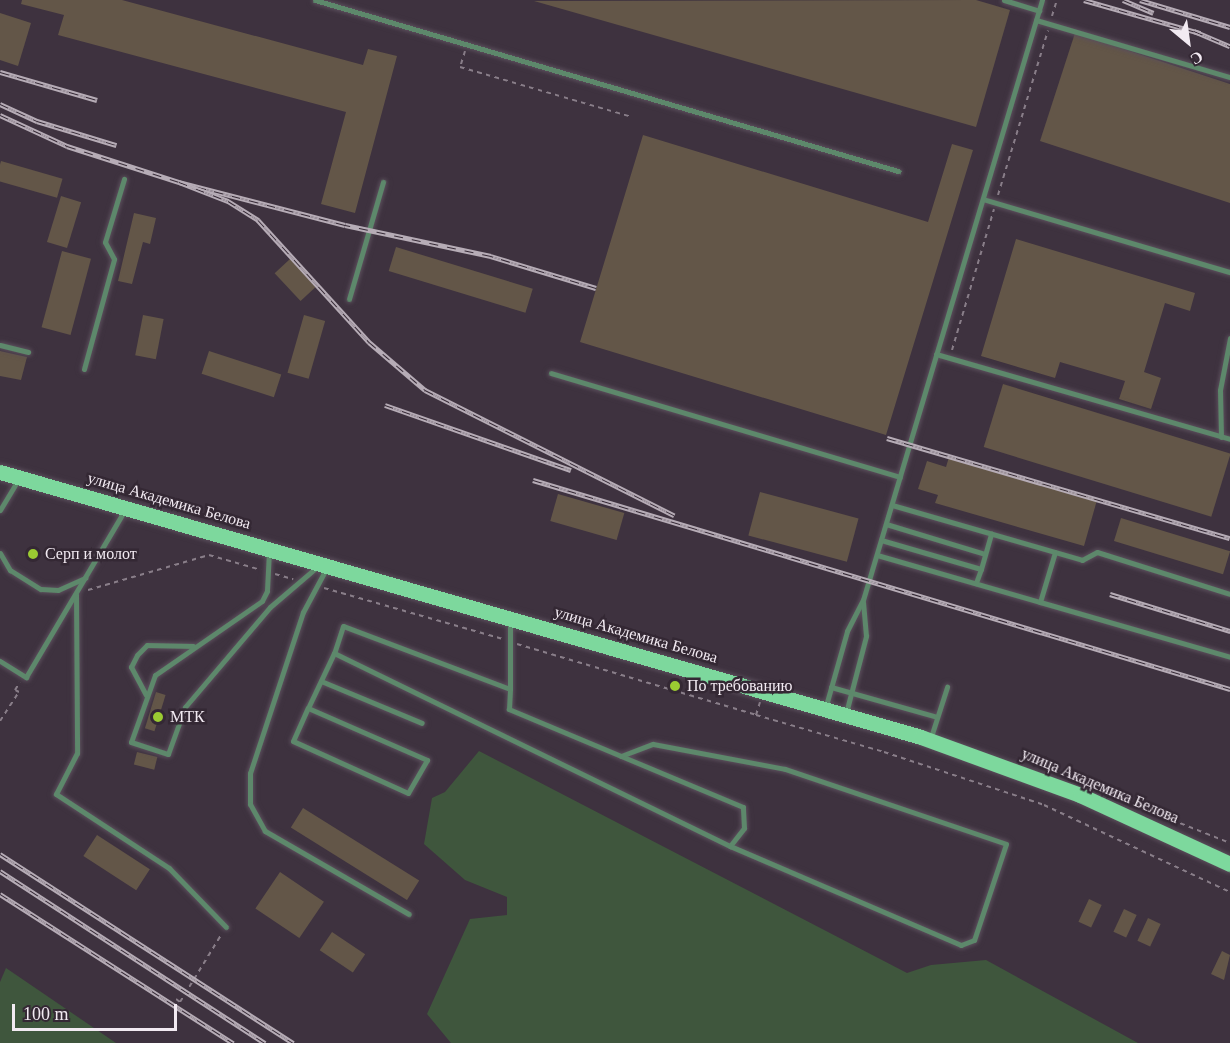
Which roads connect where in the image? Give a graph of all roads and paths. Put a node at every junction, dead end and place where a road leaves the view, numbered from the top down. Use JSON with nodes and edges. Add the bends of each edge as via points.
{"nodes":[{"id":1,"x":315,"y":0,"type":"edge"},
{"id":2,"x":1004,"y":0,"type":"edge"},
{"id":3,"x":1042,"y":0,"type":"edge"},
{"id":4,"x":1057,"y":0,"type":"edge"},
{"id":5,"x":1039,"y":10,"type":"junction"},
{"id":6,"x":1036,"y":20,"type":"junction"},
{"id":7,"x":1050,"y":24,"type":"junction"},
{"id":8,"x":466,"y":45,"type":"junction"},
{"id":9,"x":1230,"y":77,"type":"edge"},
{"id":10,"x":629,"y":116,"type":"dead end"},
{"id":11,"x":898,"y":171,"type":"dead end"},
{"id":12,"x":124,"y":179,"type":"dead end"},
{"id":13,"x":383,"y":182,"type":"dead end"},
{"id":14,"x":983,"y":199,"type":"junction"},
{"id":15,"x":996,"y":203,"type":"junction"},
{"id":16,"x":1230,"y":272,"type":"edge"},
{"id":17,"x":349,"y":299,"type":"dead end"},
{"id":18,"x":1230,"y":338,"type":"edge"},
{"id":19,"x":0,"y":345,"type":"edge"},
{"id":20,"x":28,"y":352,"type":"dead end"},
{"id":21,"x":936,"y":354,"type":"junction"},
{"id":22,"x":949,"y":358,"type":"junction"},
{"id":23,"x":84,"y":369,"type":"dead end"},
{"id":24,"x":551,"y":373,"type":"dead end"},
{"id":25,"x":1221,"y":437,"type":"junction"},
{"id":26,"x":1230,"y":440,"type":"edge"},
{"id":27,"x":0,"y":472,"type":"edge"},
{"id":28,"x":20,"y":477,"type":"junction"},
{"id":29,"x":900,"y":477,"type":"junction"},
{"id":30,"x":892,"y":505,"type":"junction"},
{"id":31,"x":126,"y":507,"type":"junction"},
{"id":32,"x":0,"y":510,"type":"edge"},
{"id":33,"x":886,"y":524,"type":"junction"},
{"id":34,"x":991,"y":534,"type":"junction"},
{"id":35,"x":881,"y":540,"type":"junction"},
{"id":36,"x":269,"y":549,"type":"junction"},
{"id":37,"x":1055,"y":552,"type":"junction"},
{"id":38,"x":0,"y":553,"type":"edge"},
{"id":39,"x":985,"y":554,"type":"junction"},
{"id":40,"x":877,"y":555,"type":"junction"},
{"id":41,"x":325,"y":564,"type":"junction"},
{"id":42,"x":981,"y":569,"type":"junction"},
{"id":43,"x":267,"y":571,"type":"junction"},
{"id":44,"x":86,"y":577,"type":"junction"},
{"id":45,"x":300,"y":581,"type":"junction"},
{"id":46,"x":976,"y":583,"type":"junction"},
{"id":47,"x":317,"y":586,"type":"junction"},
{"id":48,"x":76,"y":594,"type":"junction"},
{"id":49,"x":1230,"y":594,"type":"edge"},
{"id":50,"x":863,"y":600,"type":"junction"},
{"id":51,"x":1040,"y":602,"type":"junction"},
{"id":52,"x":510,"y":618,"type":"junction"},
{"id":53,"x":510,"y":642,"type":"junction"},
{"id":54,"x":193,"y":646,"type":"junction"},
{"id":55,"x":334,"y":652,"type":"junction"},
{"id":56,"x":1230,"y":657,"type":"edge"},
{"id":57,"x":0,"y":661,"type":"edge"},
{"id":58,"x":24,"y":676,"type":"junction"},
{"id":59,"x":321,"y":681,"type":"junction"},
{"id":60,"x":831,"y":687,"type":"junction"},
{"id":61,"x":947,"y":687,"type":"dead end"},
{"id":62,"x":510,"y":689,"type":"junction"},
{"id":63,"x":763,"y":691,"type":"junction"},
{"id":64,"x":852,"y":693,"type":"junction"},
{"id":65,"x":146,"y":695,"type":"junction"},
{"id":66,"x":308,"y":708,"type":"junction"},
{"id":67,"x":824,"y":711,"type":"junction"},
{"id":68,"x":756,"y":715,"type":"junction"},
{"id":69,"x":845,"y":717,"type":"junction"},
{"id":70,"x":938,"y":717,"type":"junction"},
{"id":71,"x":0,"y":721,"type":"edge"},
{"id":72,"x":422,"y":723,"type":"dead end"},
{"id":73,"x":930,"y":740,"type":"junction"},
{"id":74,"x":621,"y":756,"type":"junction"},
{"id":75,"x":730,"y":846,"type":"junction"},
{"id":76,"x":1230,"y":864,"type":"edge"},
{"id":77,"x":1230,"y":892,"type":"edge"},
{"id":78,"x":409,"y":914,"type":"dead end"},
{"id":79,"x":226,"y":927,"type":"joint"},
{"id":80,"x":176,"y":999,"type":"dead end"}],
"edges":[{"from":1,"to":8,"type":"lane"},
{"from":2,"to":5,"type":"lane"},
{"from":3,"to":5,"type":"lane"},
{"from":4,"to":7,"type":"path"},
{"from":5,"to":6,"type":"lane"},
{"from":6,"to":7,"type":"lane"},
{"from":6,"to":14,"type":"lane"},
{"from":7,"to":9,"type":"lane"},
{"from":7,"to":15,"type":"path"},
{"from":8,"to":10,"type":"path","via":[[460,67]]},
{"from":8,"to":11,"type":"lane"},
{"from":12,"to":23,"type":"lane","via":[[105,242],[114,259]]},
{"from":13,"to":17,"type":"lane"},
{"from":14,"to":15,"type":"lane"},
{"from":14,"to":21,"type":"lane"},
{"from":15,"to":16,"type":"lane"},
{"from":15,"to":22,"type":"path"},
{"from":18,"to":25,"type":"lane","via":[[1220,382]]},
{"from":19,"to":20,"type":"lane"},
{"from":21,"to":22,"type":"lane"},
{"from":21,"to":29,"type":"lane"},
{"from":22,"to":25,"type":"lane"},
{"from":24,"to":29,"type":"lane"},
{"from":25,"to":26,"type":"lane"},
{"from":27,"to":28,"type":"main road","name":"улица Академика Белова"},
{"from":28,"to":31,"type":"main road","name":"улица Академика Белова"},
{"from":28,"to":32,"type":"lane"},
{"from":29,"to":30,"type":"lane"},
{"from":30,"to":33,"type":"lane"},
{"from":30,"to":34,"type":"lane"},
{"from":31,"to":36,"type":"main road","name":"улица Академика Белова"},
{"from":31,"to":44,"type":"lane"},
{"from":33,"to":35,"type":"lane"},
{"from":33,"to":39,"type":"lane"},
{"from":34,"to":37,"type":"lane"},
{"from":34,"to":39,"type":"lane"},
{"from":35,"to":40,"type":"lane"},
{"from":35,"to":42,"type":"lane"},
{"from":36,"to":41,"type":"main road","name":"улица Академика Белова"},
{"from":36,"to":43,"type":"lane"},
{"from":37,"to":49,"type":"lane","via":[[1082,560],[1098,552]]},
{"from":37,"to":51,"type":"lane"},
{"from":38,"to":44,"type":"lane","via":[[10,570],[40,589],[58,590]]},
{"from":39,"to":42,"type":"lane"},
{"from":40,"to":46,"type":"lane"},
{"from":40,"to":50,"type":"lane"},
{"from":41,"to":45,"type":"lane"},
{"from":41,"to":47,"type":"lane"},
{"from":41,"to":52,"type":"main road","name":"улица Академика Белова"},
{"from":42,"to":46,"type":"lane"},
{"from":43,"to":45,"type":"path"},
{"from":43,"to":48,"type":"path","via":[[209,555]]},
{"from":43,"to":54,"type":"lane","via":[[267,591],[262,601],[248,614]]},
{"from":44,"to":48,"type":"lane"},
{"from":45,"to":65,"type":"lane","via":[[270,607],[185,707],[168,754],[131,742]]},
{"from":46,"to":51,"type":"lane"},
{"from":47,"to":53,"type":"path"},
{"from":47,"to":78,"type":"lane","via":[[303,612],[250,773],[250,804],[265,831]]},
{"from":48,"to":58,"type":"lane"},
{"from":48,"to":79,"type":"lane","via":[[77,753],[56,795],[169,868]]},
{"from":50,"to":60,"type":"lane","via":[[847,631]]},
{"from":50,"to":64,"type":"lane","via":[[866,636]]},
{"from":51,"to":56,"type":"lane"},
{"from":52,"to":53,"type":"lane"},
{"from":52,"to":63,"type":"main road","name":"улица Академика Белова"},
{"from":53,"to":62,"type":"lane"},
{"from":53,"to":68,"type":"path"},
{"from":54,"to":65,"type":"lane","via":[[155,675]]},
{"from":54,"to":65,"type":"lane","via":[[147,645],[137,654],[131,667]]},
{"from":55,"to":59,"type":"lane"},
{"from":55,"to":62,"type":"lane","via":[[343,626]]},
{"from":55,"to":75,"type":"lane"},
{"from":57,"to":58,"type":"lane"},
{"from":58,"to":71,"type":"path"},
{"from":59,"to":66,"type":"lane"},
{"from":59,"to":72,"type":"lane"},
{"from":60,"to":64,"type":"lane"},
{"from":60,"to":67,"type":"lane"},
{"from":61,"to":70,"type":"lane"},
{"from":62,"to":74,"type":"lane","via":[[509,709]]},
{"from":63,"to":67,"type":"main road","name":"улица Академика Белова"},
{"from":63,"to":68,"type":"path"},
{"from":64,"to":69,"type":"lane"},
{"from":64,"to":70,"type":"lane"},
{"from":66,"to":66,"type":"lane","via":[[293,741],[408,793],[427,760]]},
{"from":67,"to":69,"type":"main road","name":"улица Академика Белова"},
{"from":68,"to":77,"type":"path","via":[[1044,805]]},
{"from":69,"to":73,"type":"main road","name":"улица Академика Белова"},
{"from":70,"to":73,"type":"lane"},
{"from":73,"to":76,"type":"main road","name":"улица Академика Белова","via":[[1080,795]]},
{"from":74,"to":75,"type":"lane","via":[[743,807],[744,828]]},
{"from":74,"to":75,"type":"lane","via":[[653,744],[785,769],[1006,844],[974,940],[961,945]]},
{"from":79,"to":80,"type":"path","via":[[180,1002]]}]}
